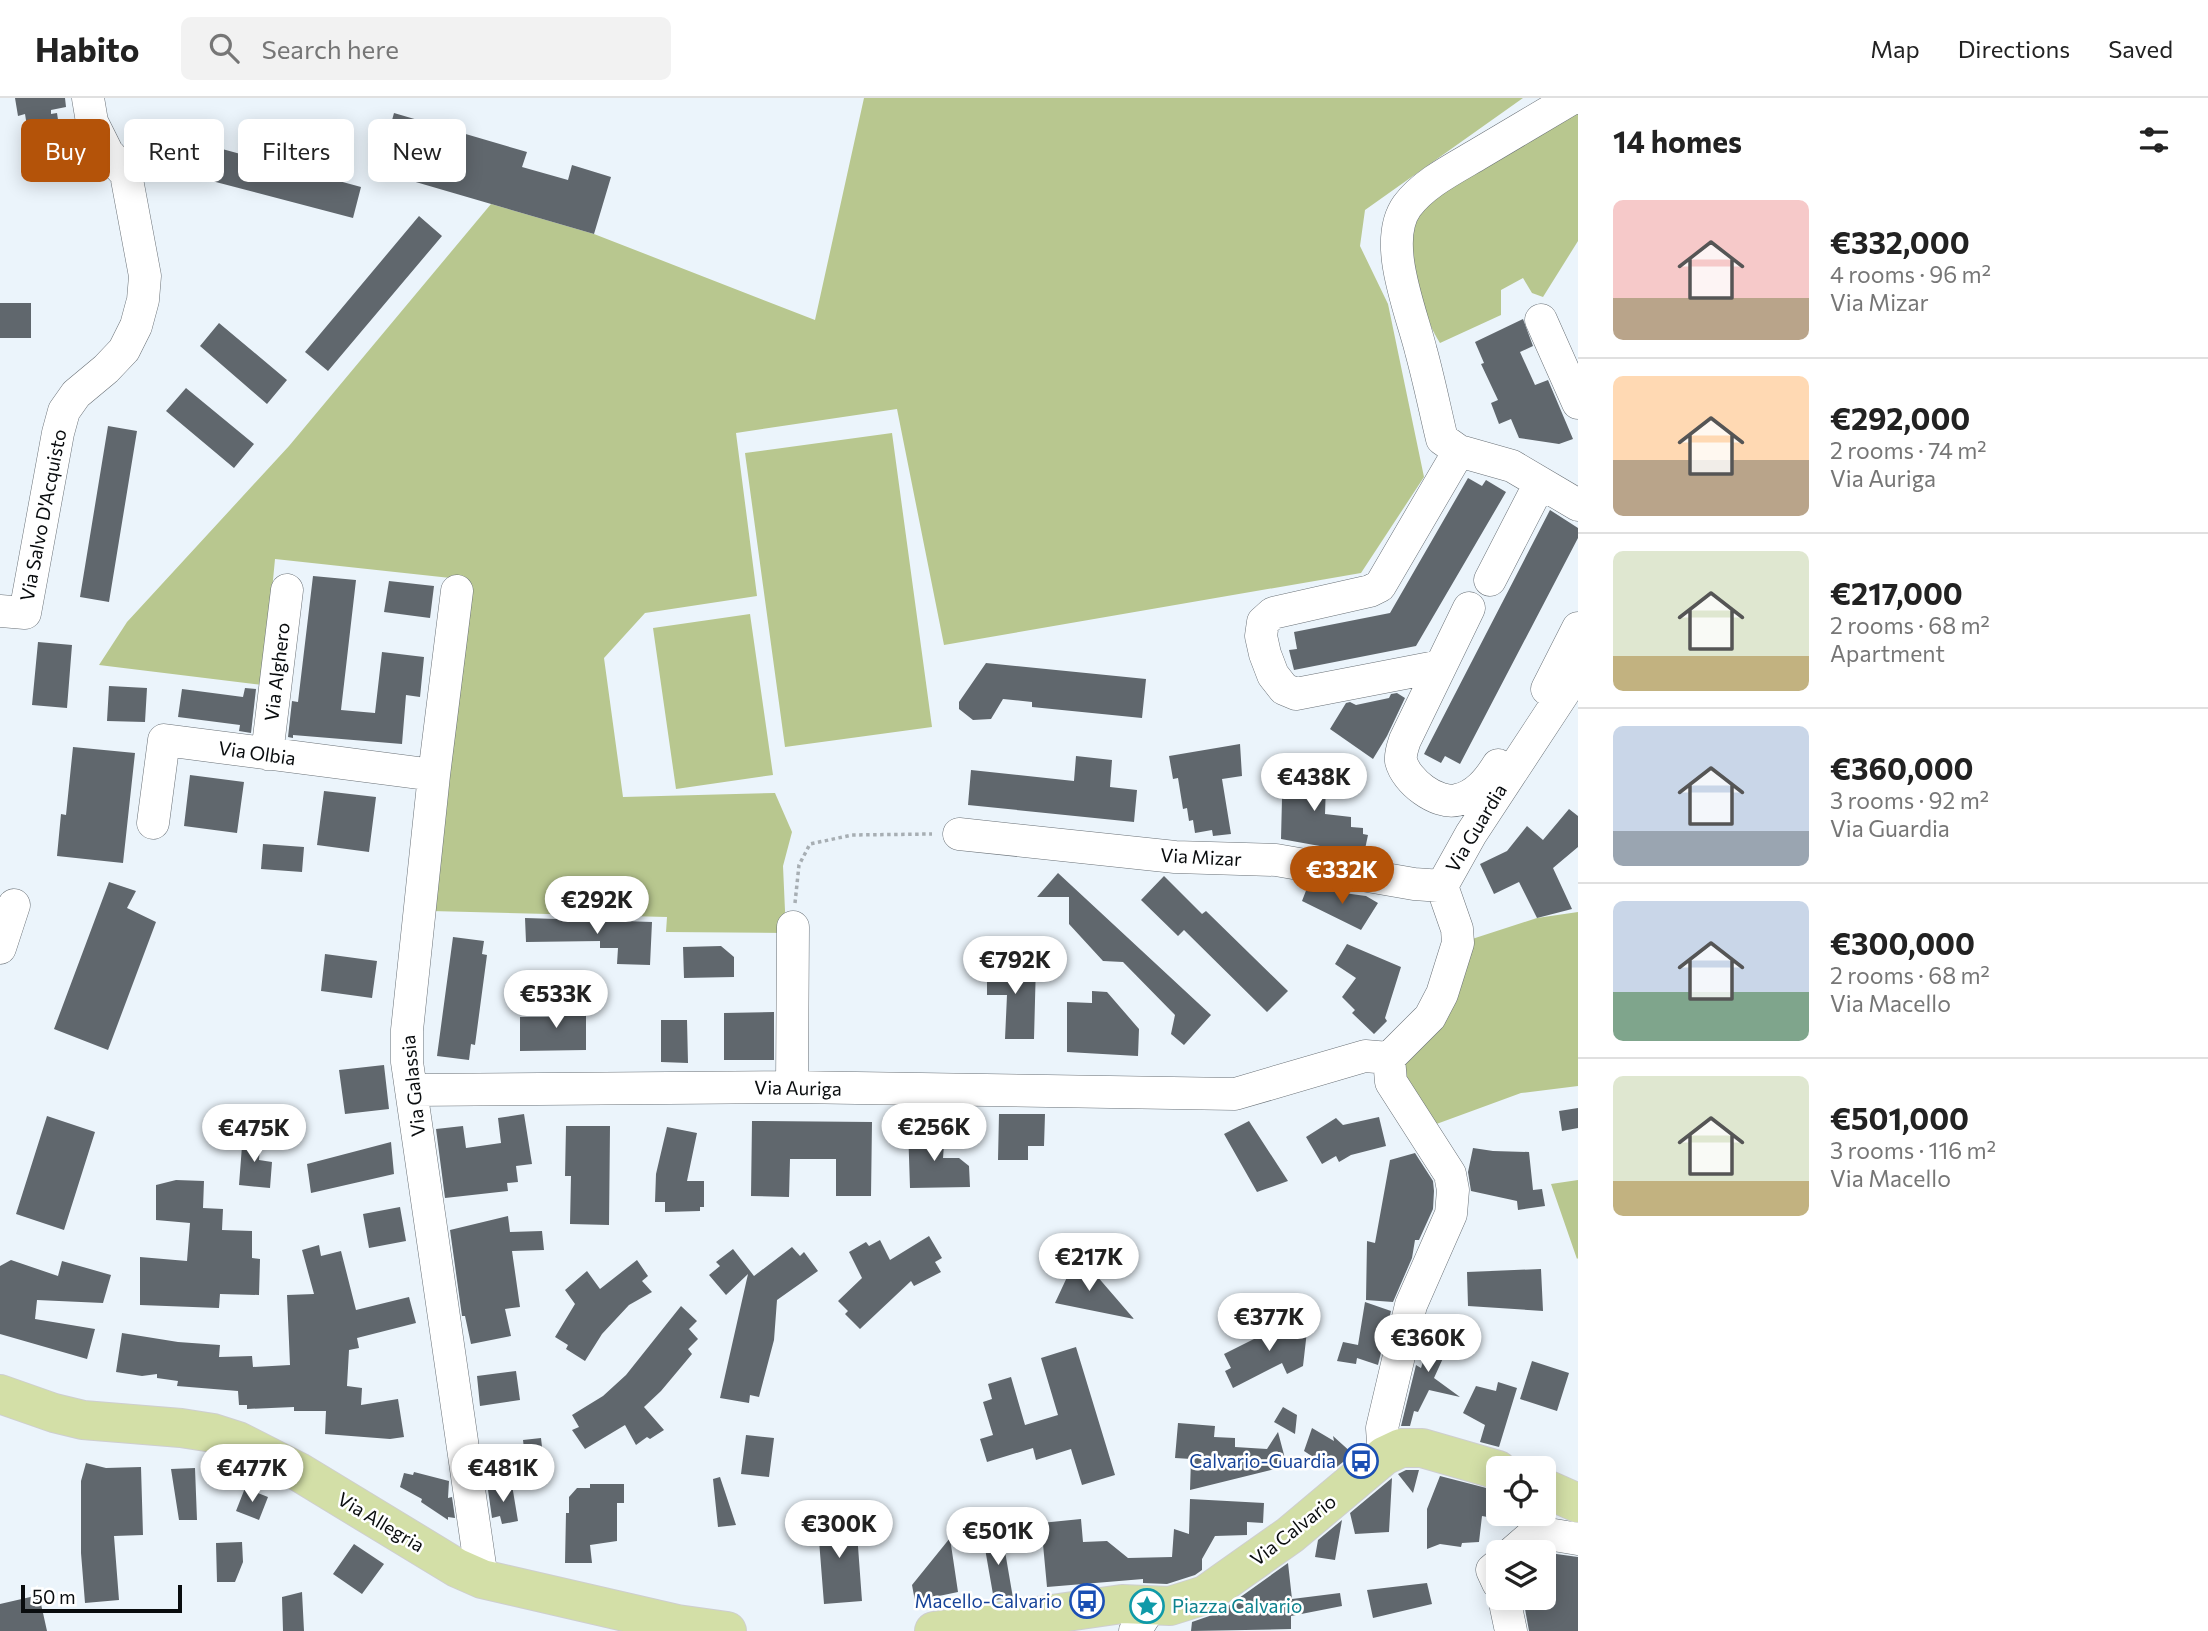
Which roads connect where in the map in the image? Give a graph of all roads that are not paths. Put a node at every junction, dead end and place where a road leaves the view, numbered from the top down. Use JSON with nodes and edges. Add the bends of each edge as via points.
{"nodes":[{"id":1,"x":88,"y":98,"type":"edge"},
{"id":2,"x":1577,"y":98,"type":"edge"},
{"id":3,"x":1541,"y":320,"type":"dead end"},
{"id":4,"x":1578,"y":403,"type":"edge"},
{"id":5,"x":1459,"y":451,"type":"junction"},
{"id":6,"x":1540,"y":483,"type":"junction"},
{"id":7,"x":1578,"y":505,"type":"edge"},
{"id":8,"x":1490,"y":580,"type":"dead end"},
{"id":9,"x":287,"y":590,"type":"dead end"},
{"id":10,"x":457,"y":591,"type":"dead end"},
{"id":11,"x":1469,"y":608,"type":"dead end"},
{"id":12,"x":0,"y":611,"type":"edge"},
{"id":13,"x":1578,"y":628,"type":"edge"},
{"id":14,"x":1441,"y":666,"type":"junction"},
{"id":15,"x":1578,"y":671,"type":"edge"},
{"id":16,"x":267,"y":754,"type":"junction"},
{"id":17,"x":434,"y":775,"type":"junction"},
{"id":18,"x":153,"y":823,"type":"dead end"},
{"id":19,"x":959,"y":834,"type":"road end"},
{"id":20,"x":1443,"y":886,"type":"junction"},
{"id":21,"x":15,"y":905,"type":"dead end"},
{"id":22,"x":793,"y":927,"type":"road end"},
{"id":23,"x":0,"y":948,"type":"edge"},
{"id":24,"x":1389,"y":1058,"type":"junction"},
{"id":25,"x":792,"y":1087,"type":"junction"},
{"id":26,"x":411,"y":1090,"type":"junction"},
{"id":27,"x":0,"y":1394,"type":"edge"},
{"id":28,"x":1384,"y":1456,"type":"junction"},
{"id":29,"x":1486,"y":1467,"type":"edge"},
{"id":30,"x":1556,"y":1493,"type":"edge"},
{"id":31,"x":1578,"y":1503,"type":"edge"},
{"id":32,"x":1578,"y":1539,"type":"edge"},
{"id":33,"x":1527,"y":1540,"type":"edge"},
{"id":34,"x":482,"y":1579,"type":"junction"},
{"id":35,"x":1507,"y":1610,"type":"edge"},
{"id":36,"x":1143,"y":1618,"type":"edge"},
{"id":37,"x":727,"y":1631,"type":"edge"},
{"id":38,"x":934,"y":1631,"type":"edge"},
{"id":39,"x":1511,"y":1631,"type":"edge"}],
"edges":[{"from":1,"to":12,"type":"street","name":"Via Salvo D'Acquisto","via":[[92,122],[107,152],[126,174],[145,276],[143,300],[124,350],[64,411],[24,614]]},
{"from":2,"to":5,"type":"street","via":[[1449,172],[1418,194],[1400,221],[1398,259],[1404,292],[1442,439]]},
{"from":3,"to":4,"type":"street"},
{"from":5,"to":6,"type":"street","via":[[1512,466]]},
{"from":5,"to":14,"type":"street","via":[[1380,586],[1273,613],[1263,622],[1261,636],[1273,675],[1284,689],[1296,694]]},
{"from":6,"to":7,"type":"street"},
{"from":6,"to":8,"type":"street"},
{"from":9,"to":16,"type":"street","name":"Via Alghero"},
{"from":10,"to":17,"type":"street","name":"Via Galassia"},
{"from":11,"to":14,"type":"street"},
{"from":13,"to":14,"type":"street","via":[[1542,698],[1492,774],[1480,789],[1454,801],[1440,801],[1429,794],[1401,761],[1405,740]]},
{"from":15,"to":20,"type":"street","name":"Via Guardia","via":[[1471,834]]},
{"from":16,"to":17,"type":"street","name":"Via Olbia"},
{"from":16,"to":18,"type":"street","name":"Via Olbia","via":[[164,740]]},
{"from":17,"to":26,"type":"street","name":"Via Galassia","via":[[407,1030]]},
{"from":19,"to":20,"type":"street","name":"Via Mizar","via":[[1175,857],[1276,860]]},
{"from":20,"to":24,"type":"street","name":"Via Guardia","via":[[1458,943],[1450,969],[1430,1017]]},
{"from":21,"to":23,"type":"street"},
{"from":22,"to":25,"type":"street"},
{"from":24,"to":25,"type":"street","name":"Via Auriga","via":[[1365,1056],[1235,1094]]},
{"from":24,"to":28,"type":"street","via":[[1391,1082],[1450,1174],[1453,1190],[1451,1214],[1411,1305],[1382,1428]]},
{"from":25,"to":26,"type":"street","name":"Via Auriga"},
{"from":26,"to":34,"type":"street","name":"Via Galassia"},
{"from":27,"to":34,"type":"main road","name":"Via Allegria","via":[[83,1420],[181,1427],[237,1441]]},
{"from":28,"to":29,"type":"main road","name":"Via Calvario","via":[[1401,1448],[1422,1448]]},
{"from":28,"to":36,"type":"main road","name":"Via Calvario","via":[[1290,1535],[1205,1595]]},
{"from":30,"to":31,"type":"main road"},
{"from":32,"to":33,"type":"street","via":[[1536,1532]]},
{"from":34,"to":37,"type":"main road","name":"Via Allegria","via":[[677,1624]]},
{"from":35,"to":39,"type":"street"},
{"from":36,"to":38,"type":"main road","name":"Via Calvario","via":[[1122,1604]]}]}
